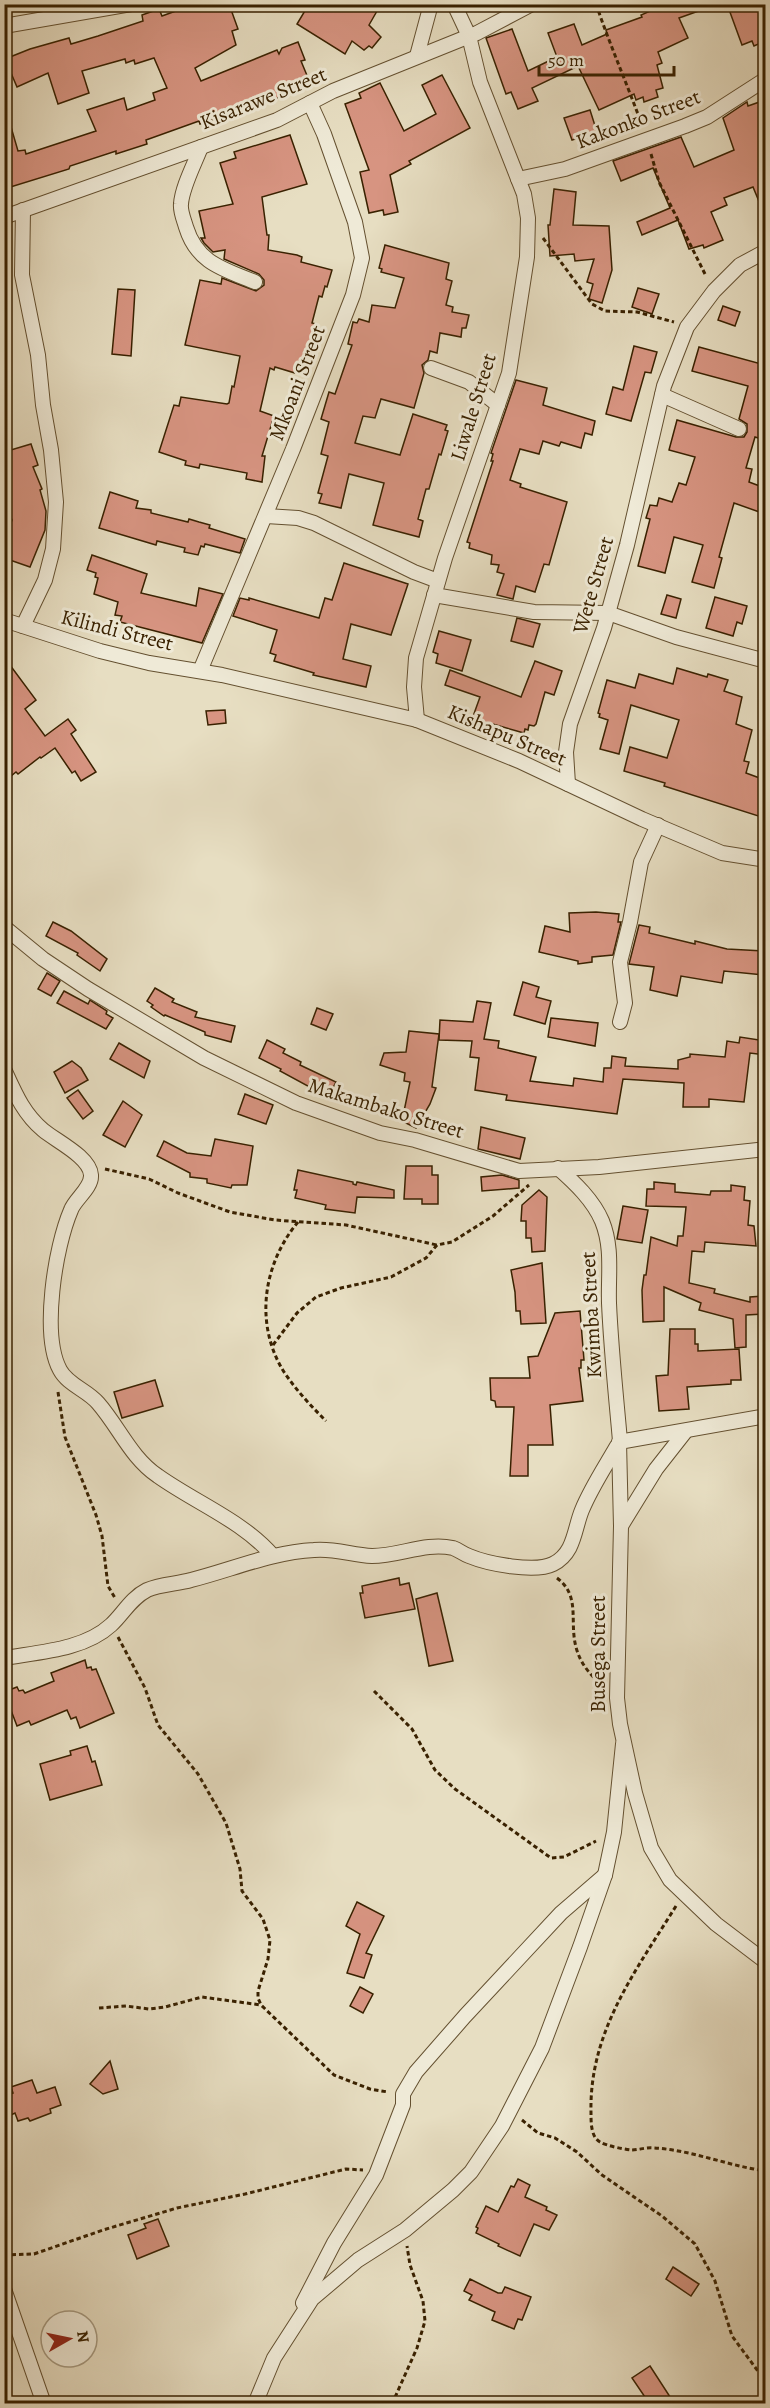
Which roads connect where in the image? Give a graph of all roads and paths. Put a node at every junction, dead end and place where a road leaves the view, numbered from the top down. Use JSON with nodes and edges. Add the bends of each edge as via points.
{"nodes":[{"id":1,"x":131,"y":4,"type":"edge"},
{"id":2,"x":431,"y":4,"type":"edge"},
{"id":3,"x":454,"y":4,"type":"edge"},
{"id":4,"x":532,"y":4,"type":"edge"},
{"id":5,"x":596,"y":4,"type":"edge"},
{"id":6,"x":4,"y":26,"type":"edge"},
{"id":7,"x":469,"y":36,"type":"junction"},
{"id":8,"x":417,"y":56,"type":"junction"},
{"id":9,"x":765,"y":79,"type":"edge"},
{"id":10,"x":310,"y":104,"type":"junction"},
{"id":11,"x":647,"y":139,"type":"junction"},
{"id":12,"x":201,"y":147,"type":"junction"},
{"id":13,"x":518,"y":179,"type":"junction"},
{"id":14,"x":23,"y":210,"type":"junction"},
{"id":15,"x":4,"y":217,"type":"edge"},
{"id":16,"x":528,"y":218,"type":"junction"},
{"id":17,"x":765,"y":251,"type":"edge"},
{"id":18,"x":255,"y":282,"type":"dead end"},
{"id":19,"x":714,"y":291,"type":"junction"},
{"id":20,"x":687,"y":327,"type":"junction"},
{"id":21,"x":432,"y":368,"type":"dead end"},
{"id":22,"x":662,"y":396,"type":"junction"},
{"id":23,"x":498,"y":405,"type":"junction"},
{"id":24,"x":739,"y":429,"type":"dead end"},
{"id":25,"x":266,"y":516,"type":"junction"},
{"id":26,"x":436,"y":588,"type":"junction"},
{"id":27,"x":608,"y":613,"type":"junction"},
{"id":28,"x":4,"y":620,"type":"edge"},
{"id":29,"x":23,"y":626,"type":"junction"},
{"id":30,"x":765,"y":661,"type":"edge"},
{"id":31,"x":200,"y":671,"type":"junction"},
{"id":32,"x":222,"y":675,"type":"joint"},
{"id":33,"x":417,"y":720,"type":"junction"},
{"id":34,"x":568,"y":784,"type":"junction"},
{"id":35,"x":658,"y":825,"type":"junction"},
{"id":36,"x":765,"y":860,"type":"edge"},
{"id":37,"x":4,"y":927,"type":"edge"},
{"id":38,"x":620,"y":1022,"type":"dead end"},
{"id":39,"x":4,"y":1069,"type":"edge"},
{"id":40,"x":765,"y":1149,"type":"edge"},
{"id":41,"x":88,"y":1166,"type":"junction"},
{"id":42,"x":558,"y":1168,"type":"junction"},
{"id":43,"x":542,"y":1171,"type":"junction"},
{"id":44,"x":298,"y":1222,"type":"junction"},
{"id":45,"x":437,"y":1245,"type":"junction"},
{"id":46,"x":273,"y":1345,"type":"junction"},
{"id":47,"x":59,"y":1367,"type":"junction"},
{"id":48,"x":765,"y":1416,"type":"edge"},
{"id":49,"x":326,"y":1421,"type":"dead end"},
{"id":50,"x":685,"y":1432,"type":"junction"},
{"id":51,"x":619,"y":1442,"type":"junction"},
{"id":52,"x":621,"y":1526,"type":"junction"},
{"id":53,"x":273,"y":1556,"type":"junction"},
{"id":54,"x":540,"y":1567,"type":"junction"},
{"id":55,"x":122,"y":1611,"type":"junction"},
{"id":56,"x":112,"y":1624,"type":"junction"},
{"id":57,"x":4,"y":1658,"type":"edge"},
{"id":58,"x":374,"y":1691,"type":"dead end"},
{"id":59,"x":617,"y":1695,"type":"junction"},
{"id":60,"x":623,"y":1744,"type":"junction"},
{"id":61,"x":614,"y":1832,"type":"junction"},
{"id":62,"x":605,"y":1875,"type":"junction"},
{"id":63,"x":683,"y":1893,"type":"junction"},
{"id":64,"x":765,"y":1962,"type":"edge"},
{"id":65,"x":261,"y":2005,"type":"junction"},
{"id":66,"x":99,"y":2008,"type":"dead end"},
{"id":67,"x":403,"y":2094,"type":"junction"},
{"id":68,"x":518,"y":2098,"type":"junction"},
{"id":69,"x":765,"y":2171,"type":"edge"},
{"id":70,"x":376,"y":2175,"type":"junction"},
{"id":71,"x":405,"y":2230,"type":"junction"},
{"id":72,"x":4,"y":2255,"type":"edge"},
{"id":73,"x":4,"y":2289,"type":"edge"},
{"id":74,"x":274,"y":2358,"type":"junction"},
{"id":75,"x":765,"y":2382,"type":"edge"},
{"id":76,"x":44,"y":2403,"type":"edge"},
{"id":77,"x":255,"y":2403,"type":"edge"},
{"id":78,"x":392,"y":2403,"type":"edge"}],
"edges":[{"from":1,"to":6,"type":"street"},
{"from":2,"to":8,"type":"street"},
{"from":3,"to":7,"type":"street","name":"Liwale Street"},
{"from":4,"to":7,"type":"street","name":"Kisarawe Street"},
{"from":5,"to":11,"type":"path"},
{"from":7,"to":8,"type":"street","name":"Kisarawe Street"},
{"from":7,"to":13,"type":"street","name":"Liwale Street","via":[[480,82]]},
{"from":8,"to":10,"type":"street","name":"Kisarawe Street"},
{"from":9,"to":11,"type":"street","name":"Kakonko Street","via":[[707,117]]},
{"from":10,"to":12,"type":"street","name":"Kisarawe Street"},
{"from":10,"to":25,"type":"street","name":"Mkoani Street","via":[[355,222],[362,258],[347,313]]},
{"from":11,"to":13,"type":"street","name":"Kakonko Street","via":[[565,169]]},
{"from":11,"to":19,"type":"path","via":[[659,182]]},
{"from":12,"to":14,"type":"street","name":"Kisarawe Street"},
{"from":12,"to":18,"type":"street","via":[[180,204],[188,234],[207,259]]},
{"from":13,"to":16,"type":"street","name":"Liwale Street"},
{"from":14,"to":15,"type":"street","name":"Kisarawe Street"},
{"from":14,"to":29,"type":"street","via":[[22,275],[38,356],[56,502],[53,549],[45,580]]},
{"from":16,"to":20,"type":"path","via":[[592,304],[605,311],[637,312]]},
{"from":16,"to":23,"type":"street","name":"Liwale Street","via":[[522,300],[509,373]]},
{"from":17,"to":19,"type":"street","name":"Wete Street","via":[[740,266]]},
{"from":19,"to":20,"type":"street","name":"Wete Street"},
{"from":20,"to":22,"type":"street","name":"Wete Street"},
{"from":21,"to":23,"type":"street","via":[[469,382]]},
{"from":22,"to":24,"type":"street"},
{"from":22,"to":27,"type":"street","name":"Wete Street"},
{"from":23,"to":26,"type":"street","name":"Liwale Street"},
{"from":25,"to":26,"type":"street","via":[[314,523],[414,572]]},
{"from":25,"to":31,"type":"street","name":"Mkoani Street"},
{"from":26,"to":27,"type":"street","via":[[534,612]]},
{"from":26,"to":33,"type":"street","name":"Liwale Street","via":[[416,658]]},
{"from":27,"to":30,"type":"street","via":[[676,637]]},
{"from":27,"to":34,"type":"street","name":"Wete Street","via":[[570,724],[566,752]]},
{"from":28,"to":29,"type":"street","name":"Kilindi Street"},
{"from":29,"to":31,"type":"street","name":"Kilindi Street","via":[[100,651]]},
{"from":31,"to":32,"type":"street","name":"Kilindi Street"},
{"from":32,"to":33,"type":"street","name":"Kishapu Street"},
{"from":33,"to":34,"type":"street","name":"Kishapu Street"},
{"from":34,"to":35,"type":"street","name":"Kishapu Street"},
{"from":35,"to":36,"type":"street","name":"Kishapu Street","via":[[722,853]]},
{"from":35,"to":38,"type":"street","via":[[641,862],[620,962],[625,1003]]},
{"from":37,"to":43,"type":"street","name":"Makambako Street","via":[[43,958],[145,1023],[204,1058],[296,1103],[380,1133],[519,1171]]},
{"from":39,"to":41,"type":"street","via":[[26,1113]]},
{"from":40,"to":42,"type":"street","name":"Makambako Street"},
{"from":41,"to":44,"type":"path","via":[[149,1179],[230,1212]]},
{"from":41,"to":47,"type":"street","via":[[91,1181],[72,1207],[63,1234],[50,1305]]},
{"from":42,"to":43,"type":"street","name":"Makambako Street"},
{"from":42,"to":51,"type":"street","name":"Kwimba Street","via":[[589,1199],[607,1237]]},
{"from":43,"to":45,"type":"path","via":[[493,1216],[452,1242]]},
{"from":44,"to":45,"type":"path","via":[[346,1225]]},
{"from":44,"to":46,"type":"path","via":[[273,1262],[268,1283],[267,1328]]},
{"from":45,"to":46,"type":"path","via":[[426,1258],[392,1277],[316,1297],[297,1313]]},
{"from":46,"to":49,"type":"path","via":[[284,1371]]},
{"from":47,"to":53,"type":"street","via":[[66,1379],[98,1402],[140,1460],[157,1476],[254,1536]]},
{"from":47,"to":55,"type":"path","via":[[56,1382],[65,1437],[96,1515],[108,1586]]},
{"from":48,"to":50,"type":"street"},
{"from":50,"to":51,"type":"street"},
{"from":50,"to":52,"type":"street","via":[[656,1468]]},
{"from":51,"to":52,"type":"street","name":"Busega Street"},
{"from":51,"to":54,"type":"street","via":[[582,1510],[570,1548],[554,1564]]},
{"from":52,"to":59,"type":"street","name":"Busega Street"},
{"from":53,"to":54,"type":"street","via":[[313,1550],[374,1556],[437,1546],[498,1564]]},
{"from":53,"to":55,"type":"street","via":[[145,1591]]},
{"from":54,"to":59,"type":"path","via":[[569,1590],[573,1635],[583,1664],[592,1677]]},
{"from":55,"to":56,"type":"street"},
{"from":56,"to":57,"type":"street","via":[[81,1643]]},
{"from":56,"to":65,"type":"path","via":[[145,1688],[158,1725],[198,1774],[226,1823],[240,1869],[242,1891],[263,1919],[270,1940],[258,1991]]},
{"from":58,"to":61,"type":"path","via":[[412,1730],[435,1770],[551,1858],[564,1857]]},
{"from":59,"to":60,"type":"street","name":"Busega Street"},
{"from":60,"to":61,"type":"street"},
{"from":60,"to":63,"type":"street","name":"Busega Street","via":[[651,1848],[670,1880]]},
{"from":61,"to":62,"type":"street"},
{"from":62,"to":67,"type":"street","via":[[561,1912],[487,1990],[416,2072]]},
{"from":62,"to":68,"type":"street","via":[[559,2005]]},
{"from":63,"to":64,"type":"street","name":"Busega Street"},
{"from":63,"to":69,"type":"path","via":[[607,2022],[594,2065],[590,2101],[593,2132],[601,2143],[630,2150],[676,2151]]},
{"from":65,"to":66,"type":"path","via":[[202,1997],[157,2008]]},
{"from":65,"to":67,"type":"path","via":[[334,2075],[370,2089]]},
{"from":67,"to":70,"type":"street","via":[[403,2106]]},
{"from":68,"to":71,"type":"street","via":[[471,2172]]},
{"from":68,"to":75,"type":"path","via":[[522,2121],[530,2128],[577,2152],[695,2244],[715,2281],[732,2336]]},
{"from":70,"to":72,"type":"path","via":[[346,2169],[177,2208],[34,2254]]},
{"from":70,"to":74,"type":"street","via":[[334,2243]]},
{"from":71,"to":74,"type":"street","via":[[358,2260],[312,2299]]},
{"from":71,"to":78,"type":"path","via":[[425,2321]]},
{"from":73,"to":76,"type":"street"},
{"from":74,"to":77,"type":"street"}]}
